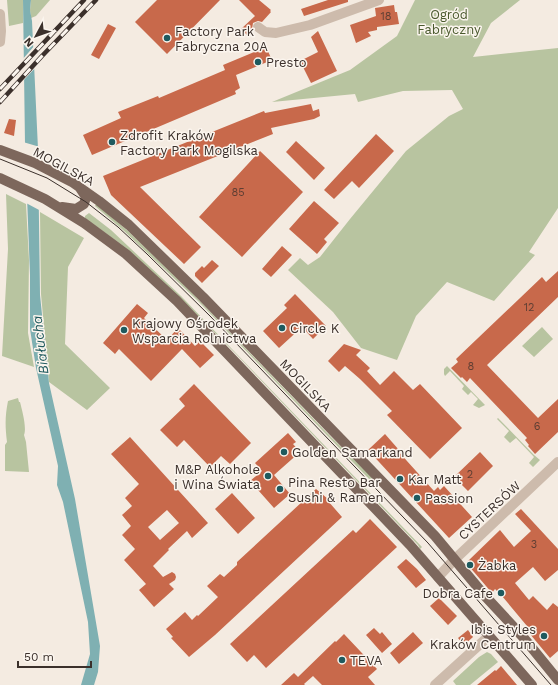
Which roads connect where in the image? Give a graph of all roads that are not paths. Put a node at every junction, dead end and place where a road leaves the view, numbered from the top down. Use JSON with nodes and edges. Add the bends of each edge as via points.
{"nodes":[{"id":1,"x":379,"y":0,"type":"edge"},
{"id":2,"x":0,"y":14,"type":"edge"},
{"id":3,"x":258,"y":27,"type":"dead end"},
{"id":4,"x":0,"y":42,"type":"edge"},
{"id":5,"x":0,"y":150,"type":"edge"},
{"id":6,"x":0,"y":178,"type":"edge"},
{"id":7,"x":79,"y":186,"type":"junction"},
{"id":8,"x":56,"y":205,"type":"junction"},
{"id":9,"x":558,"y":462,"type":"edge"},
{"id":10,"x":454,"y":560,"type":"junction"},
{"id":11,"x":438,"y":577,"type":"junction"},
{"id":12,"x":489,"y":636,"type":"junction"},
{"id":13,"x":558,"y":680,"type":"edge"},
{"id":14,"x":435,"y":685,"type":"edge"},
{"id":15,"x":531,"y":685,"type":"edge"}],
"edges":[{"from":1,"to":3,"type":"street","via":[[310,25],[276,33],[265,32]]},
{"from":2,"to":4,"type":"street"},
{"from":5,"to":7,"type":"main road","name":"MOGILSKA"},
{"from":6,"to":8,"type":"main road"},
{"from":7,"to":8,"type":"main road","via":[[86,197],[86,202],[82,206],[70,209]]},
{"from":7,"to":10,"type":"main road","name":"MOGILSKA","via":[[115,213],[198,292],[435,536]]},
{"from":8,"to":11,"type":"main road","via":[[117,247],[177,301]]},
{"from":9,"to":10,"type":"street","name":"CYSTERSÓW"},
{"from":10,"to":11,"type":"street","name":"CYSTERSÓW"},
{"from":10,"to":13,"type":"main road","name":"MOGILSKA"},
{"from":11,"to":12,"type":"main road"},
{"from":12,"to":14,"type":"street"},
{"from":12,"to":15,"type":"main road"}]}
